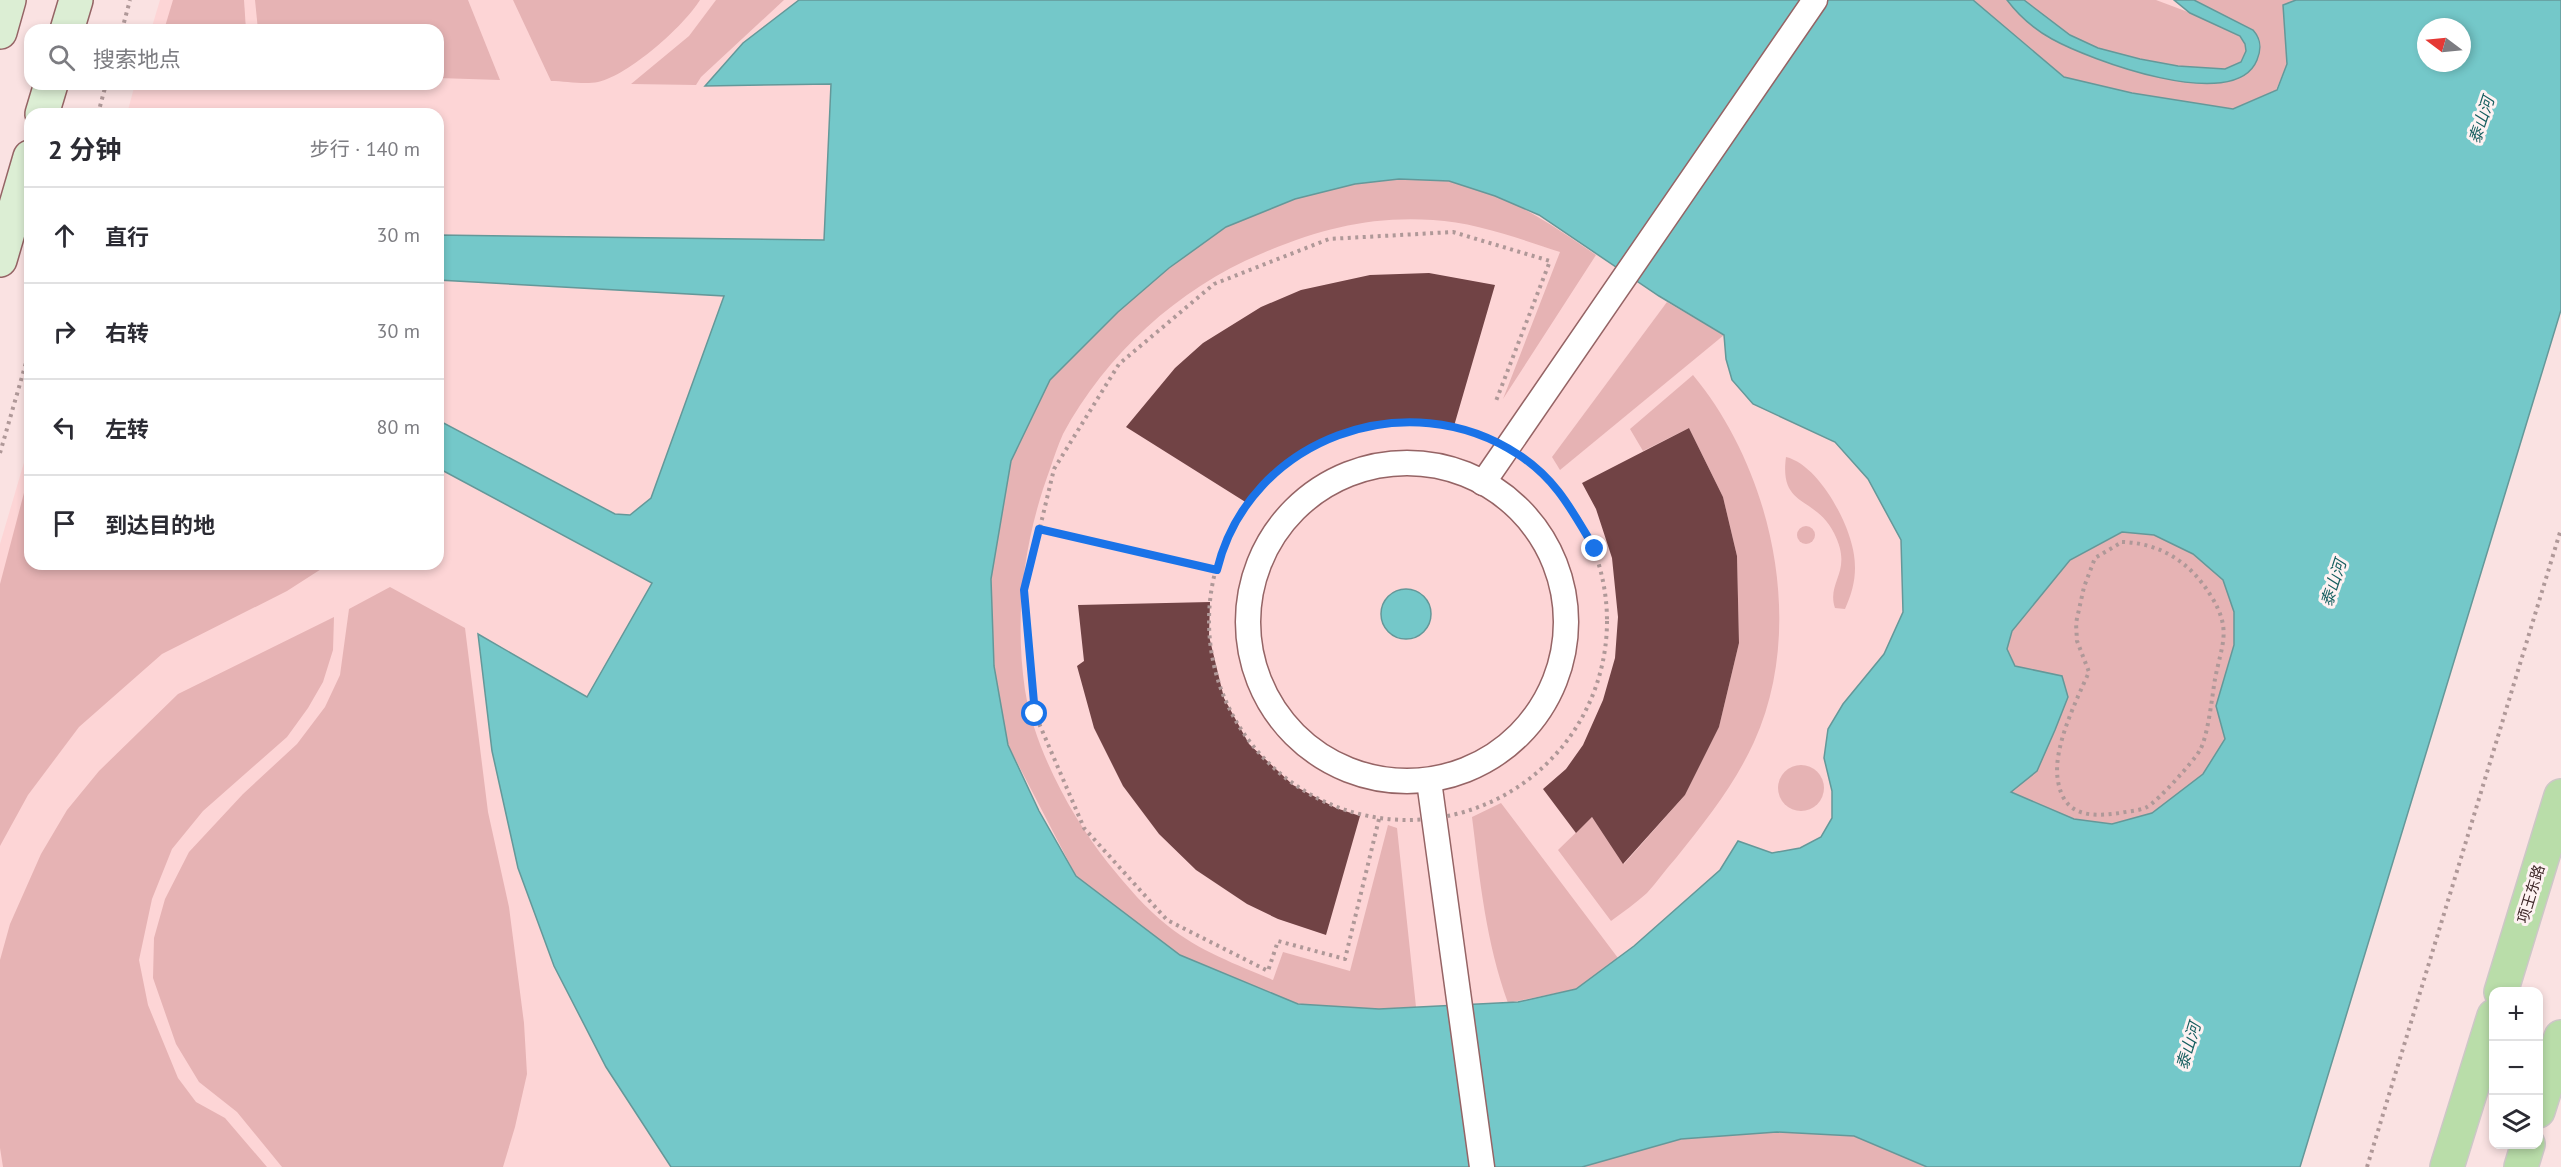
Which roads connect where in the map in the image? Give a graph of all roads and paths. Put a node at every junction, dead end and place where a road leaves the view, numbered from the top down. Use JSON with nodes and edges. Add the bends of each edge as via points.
{"nodes":[{"id":1,"x":9,"y":0,"type":"edge"},
{"id":2,"x":76,"y":0,"type":"edge"},
{"id":3,"x":130,"y":0,"type":"edge"},
{"id":4,"x":1815,"y":0,"type":"edge"},
{"id":5,"x":69,"y":24,"type":"edge"},
{"id":6,"x":124,"y":24,"type":"edge"},
{"id":7,"x":0,"y":32,"type":"edge"},
{"id":8,"x":49,"y":90,"type":"edge"},
{"id":9,"x":104,"y":90,"type":"edge"},
{"id":10,"x":44,"y":108,"type":"edge"},
{"id":11,"x":100,"y":108,"type":"edge"},
{"id":12,"x":24,"y":178,"type":"edge"},
{"id":13,"x":0,"y":260,"type":"edge"},
{"id":14,"x":24,"y":370,"type":"edge"},
{"id":15,"x":1496,"y":403,"type":"dead end"},
{"id":16,"x":1508,"y":448,"type":"junction"},
{"id":17,"x":0,"y":453,"type":"edge"},
{"id":18,"x":1483,"y":483,"type":"junction"},
{"id":19,"x":1039,"y":529,"type":"junction"},
{"id":20,"x":2561,"y":529,"type":"edge"},
{"id":21,"x":1217,"y":570,"type":"junction"},
{"id":22,"x":2089,"y":672,"type":"joint"},
{"id":23,"x":1429,"y":781,"type":"junction"},
{"id":24,"x":2561,"y":796,"type":"edge"},
{"id":25,"x":1379,"y":819,"type":"junction"},
{"id":26,"x":1435,"y":820,"type":"junction"},
{"id":27,"x":2503,"y":987,"type":"edge"},
{"id":28,"x":2489,"y":1029,"type":"edge"},
{"id":29,"x":2561,"y":1037,"type":"edge"},
{"id":30,"x":2543,"y":1095,"type":"edge"},
{"id":31,"x":2526,"y":1149,"type":"edge"},
{"id":32,"x":1482,"y":1167,"type":"edge"},
{"id":33,"x":2367,"y":1167,"type":"edge"},
{"id":34,"x":2447,"y":1167,"type":"edge"},
{"id":35,"x":2521,"y":1167,"type":"edge"}],
"edges":[{"from":1,"to":7,"type":"main road"},
{"from":2,"to":5,"type":"main road"},
{"from":3,"to":6,"type":"path"},
{"from":4,"to":16,"type":"lane"},
{"from":8,"to":10,"type":"main road"},
{"from":9,"to":11,"type":"path"},
{"from":12,"to":13,"type":"main road"},
{"from":14,"to":17,"type":"path"},
{"from":15,"to":19,"type":"path","via":[[1550,261],[1453,232],[1329,238],[1214,284],[1119,364],[1054,469]]},
{"from":16,"to":18,"type":"lane"},
{"from":16,"to":21,"type":"path","via":[[1454,426],[1406,421],[1357,428],[1316,444],[1282,466],[1247,503],[1222,550]]},
{"from":16,"to":26,"type":"path","via":[[1560,490],[1595,549],[1608,616],[1598,684],[1565,745],[1515,791],[1468,813]]},
{"from":18,"to":23,"type":"lane","via":[[1502,492],[1539,532],[1562,580],[1566,634],[1553,687],[1524,732],[1481,765]]},
{"from":18,"to":23,"type":"lane","via":[[1454,468],[1402,461],[1351,471],[1306,497],[1278,528],[1251,584],[1247,636],[1260,687],[1288,730],[1328,763],[1377,780]]},
{"from":19,"to":21,"type":"path"},
{"from":19,"to":25,"type":"path","via":[[1024,590],[1035,714],[1084,828],[1167,920],[1268,971],[1278,941],[1345,959]]},
{"from":20,"to":33,"type":"path"},
{"from":21,"to":25,"type":"path","via":[[1210,602],[1209,636],[1224,699],[1249,744],[1293,785],[1336,808]]},
{"from":22,"to":22,"type":"path","via":[[2077,641],[2076,623],[2095,558],[2122,542],[2139,542],[2160,548],[2186,565],[2217,606],[2224,625],[2224,645],[2200,750],[2147,807],[2093,816],[2083,814],[2062,797],[2057,760]]},
{"from":23,"to":26,"type":"lane"},
{"from":24,"to":27,"type":"main road","name":"项王东路"},
{"from":25,"to":26,"type":"path"},
{"from":26,"to":32,"type":"lane"},
{"from":28,"to":34,"type":"main road"},
{"from":29,"to":30,"type":"main road"},
{"from":31,"to":35,"type":"main road"}]}
